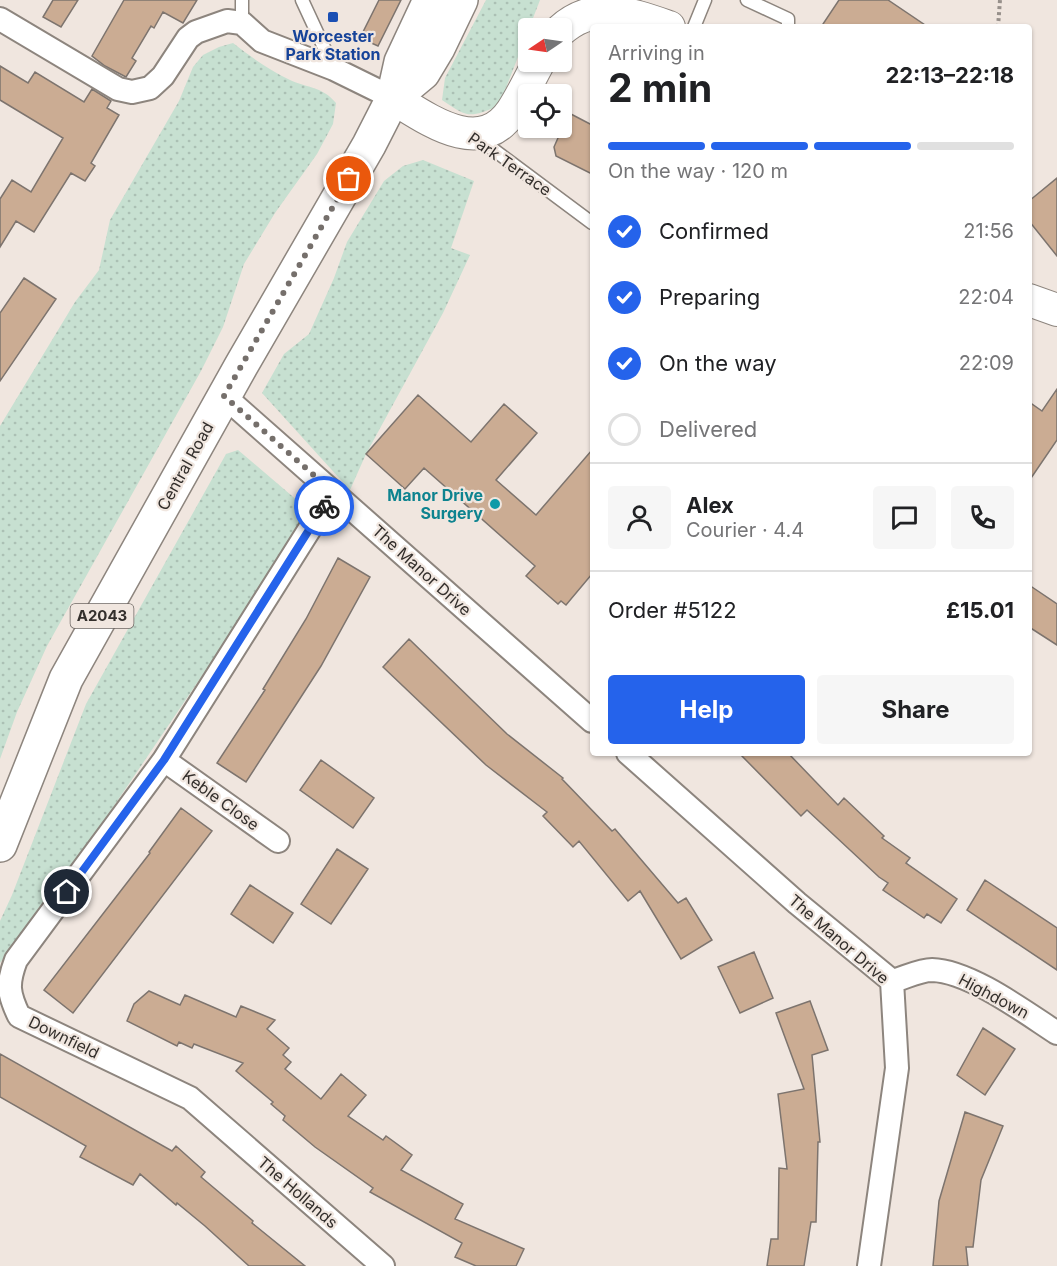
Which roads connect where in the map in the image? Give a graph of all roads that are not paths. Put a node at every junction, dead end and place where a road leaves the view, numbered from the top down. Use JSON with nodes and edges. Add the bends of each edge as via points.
{"nodes":[{"id":1,"x":242,"y":0,"type":"edge"},
{"id":2,"x":302,"y":0,"type":"edge"},
{"id":3,"x":430,"y":0,"type":"edge"},
{"id":4,"x":461,"y":0,"type":"edge"},
{"id":5,"x":705,"y":0,"type":"edge"},
{"id":6,"x":747,"y":0,"type":"edge"},
{"id":7,"x":0,"y":19,"type":"edge"},
{"id":8,"x":242,"y":23,"type":"junction"},
{"id":9,"x":572,"y":23,"type":"edge"},
{"id":10,"x":660,"y":24,"type":"edge"},
{"id":11,"x":695,"y":24,"type":"edge"},
{"id":12,"x":788,"y":24,"type":"edge"},
{"id":13,"x":334,"y":69,"type":"junction"},
{"id":14,"x":533,"y":72,"type":"edge"},
{"id":15,"x":393,"y":98,"type":"junction"},
{"id":16,"x":472,"y":134,"type":"junction"},
{"id":17,"x":590,"y":221,"type":"edge"},
{"id":18,"x":1032,"y":301,"type":"edge"},
{"id":19,"x":1057,"y":310,"type":"edge"},
{"id":20,"x":224,"y":396,"type":"junction"},
{"id":21,"x":333,"y":492,"type":"junction"},
{"id":22,"x":590,"y":719,"type":"edge"},
{"id":23,"x":631,"y":756,"type":"edge"},
{"id":24,"x":164,"y":760,"type":"junction"},
{"id":25,"x":278,"y":841,"type":"dead end"},
{"id":26,"x":0,"y":845,"type":"edge"},
{"id":27,"x":892,"y":981,"type":"junction"},
{"id":28,"x":1057,"y":1033,"type":"edge"},
{"id":29,"x":214,"y":1117,"type":"joint"},
{"id":30,"x":383,"y":1266,"type":"edge"},
{"id":31,"x":869,"y":1266,"type":"edge"}],
"edges":[{"from":1,"to":8,"type":"lane"},
{"from":2,"to":13,"type":"lane"},
{"from":3,"to":15,"type":"main road","name":"Central Road","number":"A2043","via":[[401,62]]},
{"from":4,"to":15,"type":"main road","name":"Central Road","number":"A2043","via":[[423,73]]},
{"from":5,"to":11,"type":"lane"},
{"from":6,"to":12,"type":"lane","via":[[788,20]]},
{"from":7,"to":8,"type":"street","via":[[118,89],[132,92],[150,88],[163,76],[196,32],[227,21]]},
{"from":8,"to":13,"type":"street","via":[[262,41]]},
{"from":9,"to":10,"type":"street","via":[[600,9],[622,11]]},
{"from":13,"to":15,"type":"street"},
{"from":14,"to":16,"type":"street","via":[[512,111],[497,128]]},
{"from":15,"to":16,"type":"street","name":"Park Terrace","via":[[436,124]]},
{"from":15,"to":20,"type":"main road","name":"Central Road","number":"A2043"},
{"from":16,"to":17,"type":"lane","name":"Park Terrace"},
{"from":18,"to":19,"type":"street"},
{"from":20,"to":21,"type":"street","name":"The Manor Drive"},
{"from":20,"to":26,"type":"main road","name":"Central Road","number":"A2043","via":[[66,679]]},
{"from":21,"to":22,"type":"street","name":"The Manor Drive"},
{"from":21,"to":24,"type":"street","name":"Downfield"},
{"from":23,"to":27,"type":"street","name":"The Manor Drive","via":[[797,903]]},
{"from":24,"to":25,"type":"street","name":"Keble Close"},
{"from":24,"to":29,"type":"street","name":"Downfield","via":[[16,960],[10,978],[10,998],[19,1016],[190,1098]]},
{"from":27,"to":28,"type":"street","name":"Highdown","via":[[931,970],[951,973],[1007,1000]]},
{"from":27,"to":31,"type":"street","name":"The Manor Drive","via":[[897,1068]]},
{"from":29,"to":30,"type":"street","name":"The Hollands"}]}
